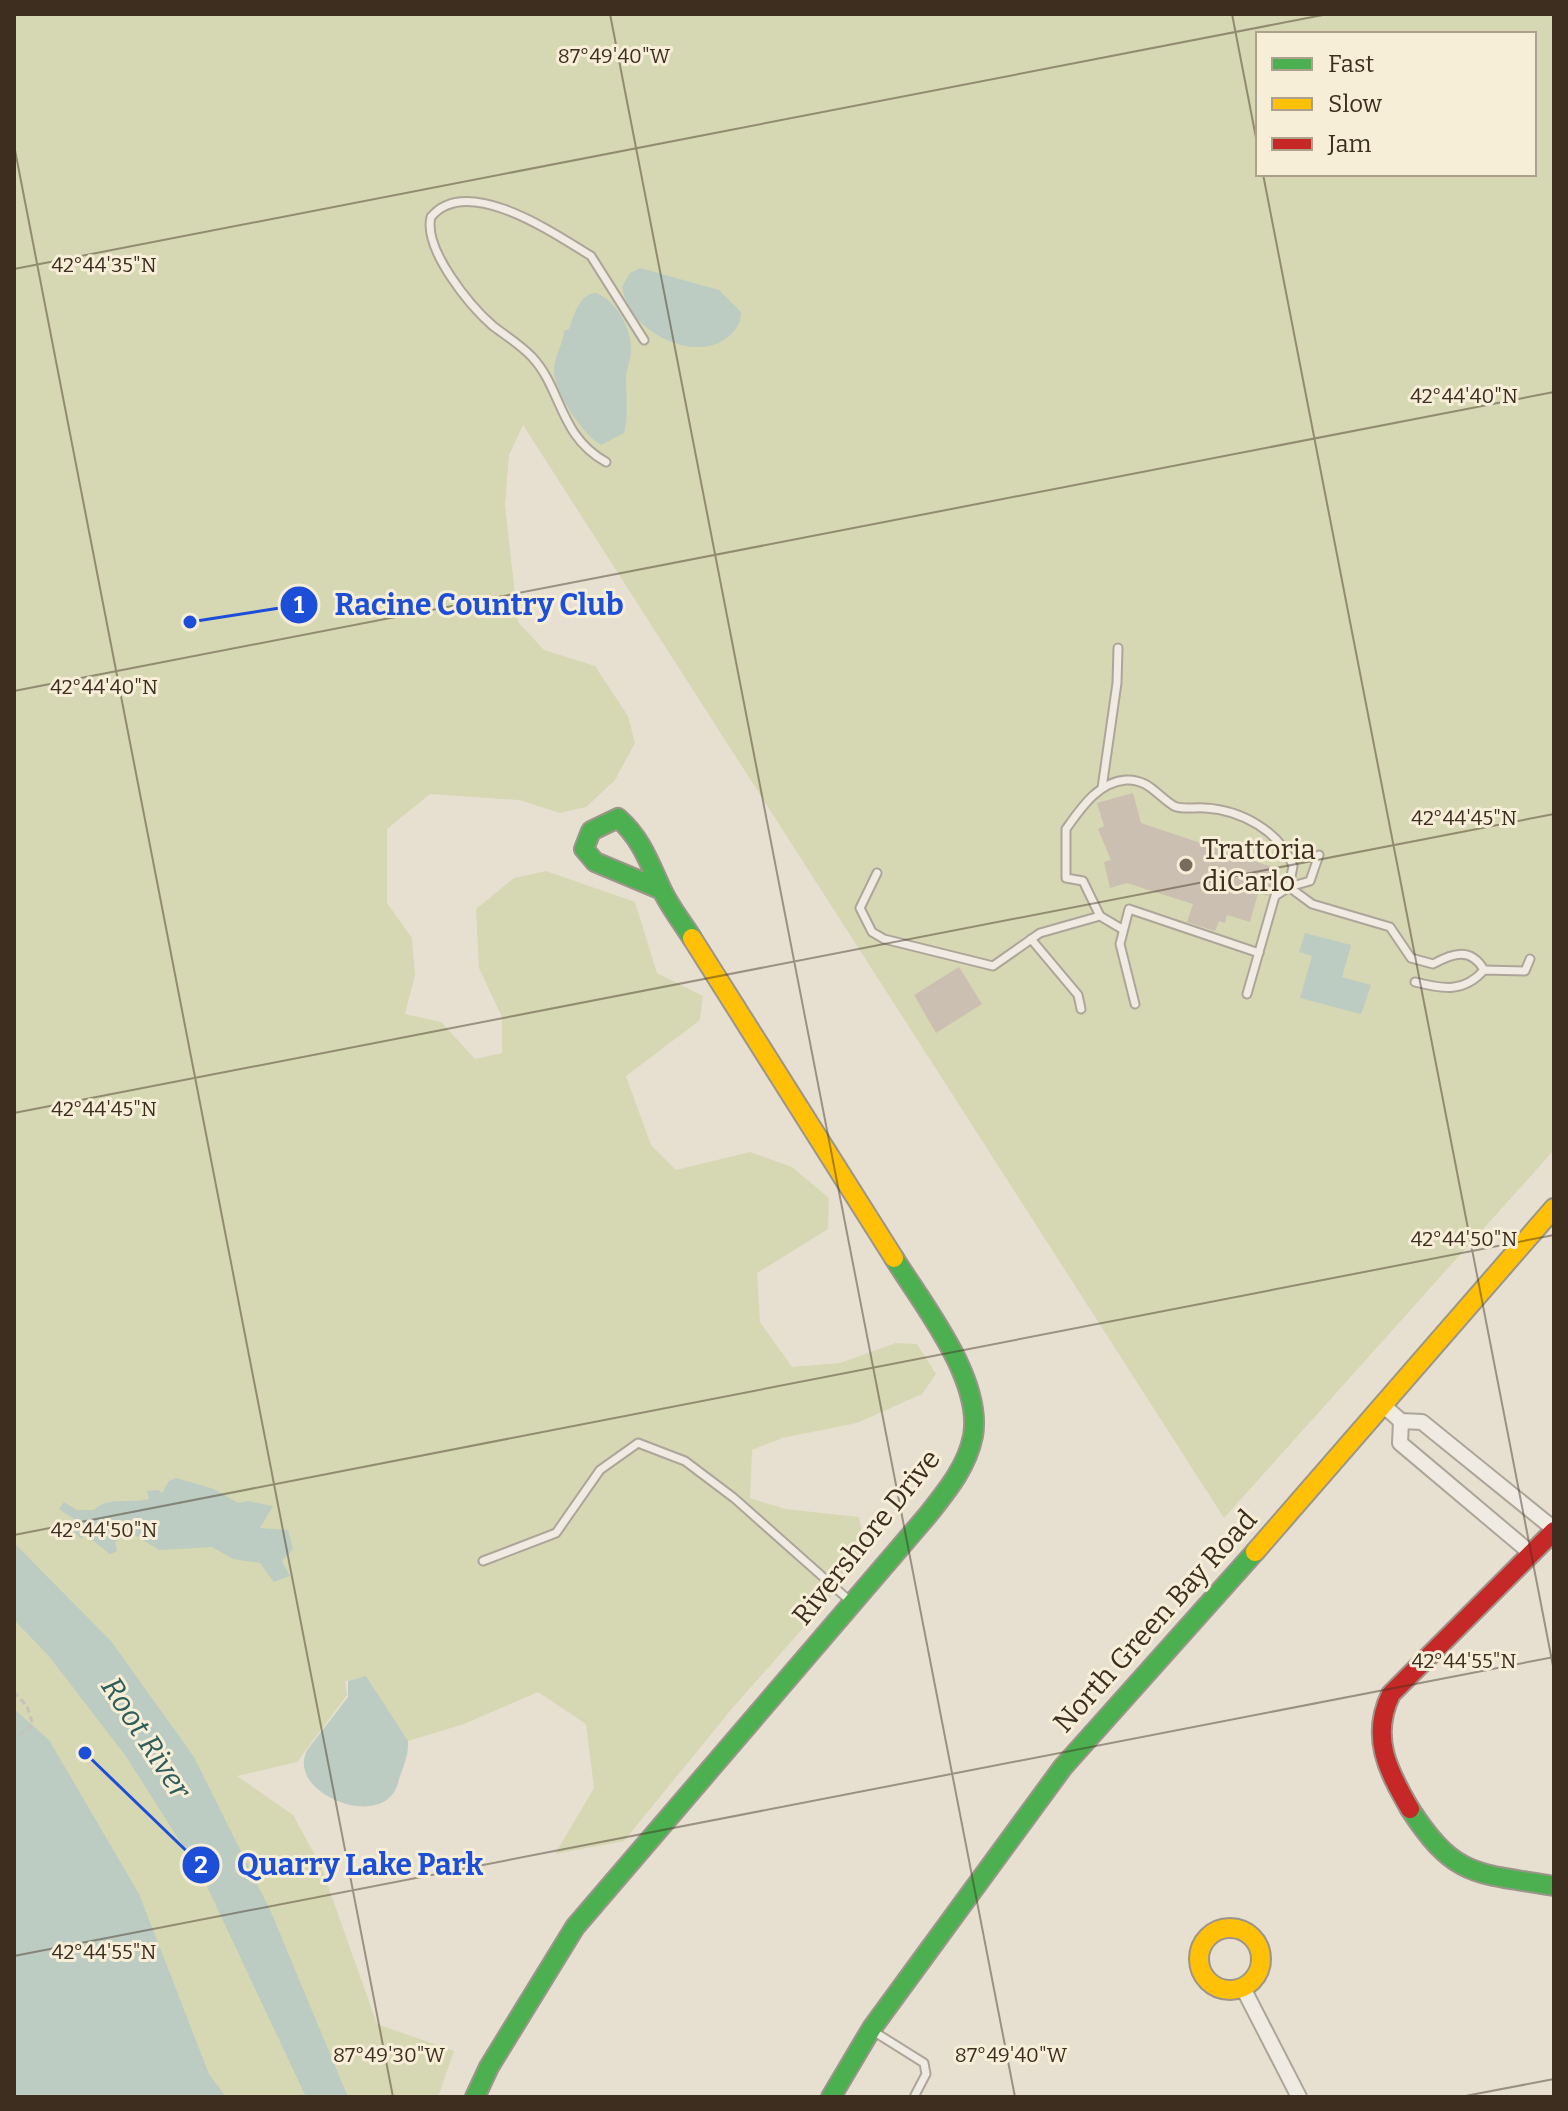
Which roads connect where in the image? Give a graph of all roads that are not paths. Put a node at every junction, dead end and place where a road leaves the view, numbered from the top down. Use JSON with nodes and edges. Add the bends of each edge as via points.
{"nodes":[{"id":1,"x":644,"y":340,"type":"dead end"},
{"id":2,"x":606,"y":462,"type":"dead end"},
{"id":3,"x":1118,"y":648,"type":"dead end"},
{"id":4,"x":1102,"y":788,"type":"junction"},
{"id":5,"x":1319,"y":855,"type":"dead end"},
{"id":6,"x":877,"y":873,"type":"dead end"},
{"id":7,"x":1289,"y":887,"type":"junction"},
{"id":8,"x":662,"y":890,"type":"junction"},
{"id":9,"x":1100,"y":916,"type":"junction"},
{"id":10,"x":1122,"y":929,"type":"junction"},
{"id":11,"x":1031,"y":939,"type":"junction"},
{"id":12,"x":1259,"y":953,"type":"junction"},
{"id":13,"x":1530,"y":959,"type":"dead end"},
{"id":14,"x":1484,"y":970,"type":"junction"},
{"id":15,"x":1415,"y":982,"type":"dead end"},
{"id":16,"x":1247,"y":994,"type":"dead end"},
{"id":17,"x":1135,"y":1004,"type":"dead end"},
{"id":18,"x":1081,"y":1009,"type":"dead end"},
{"id":19,"x":1554,"y":1208,"type":"edge"},
{"id":20,"x":1384,"y":1406,"type":"junction"},
{"id":21,"x":1401,"y":1421,"type":"junction"},
{"id":22,"x":1554,"y":1530,"type":"edge"},
{"id":23,"x":1533,"y":1555,"type":"junction"},
{"id":24,"x":483,"y":1561,"type":"dead end"},
{"id":25,"x":852,"y":1602,"type":"junction"},
{"id":26,"x":1554,"y":1886,"type":"edge"},
{"id":27,"x":1243,"y":1988,"type":"dead end"},
{"id":28,"x":871,"y":2030,"type":"junction"},
{"id":29,"x":475,"y":2097,"type":"edge"},
{"id":30,"x":831,"y":2097,"type":"edge"},
{"id":31,"x":914,"y":2097,"type":"edge"},
{"id":32,"x":1299,"y":2097,"type":"edge"}],
"edges":[{"from":1,"to":2,"type":"lane","via":[[591,256],[578,248],[506,209],[484,203],[450,203],[431,217],[429,235],[465,295],[532,357],[581,442]]},
{"from":3,"to":4,"type":"lane"},
{"from":4,"to":7,"type":"lane","via":[[1126,780],[1146,783],[1175,807],[1206,808],[1248,820],[1288,853],[1293,866]]},
{"from":4,"to":9,"type":"lane","via":[[1066,829],[1064,843],[1066,878],[1083,881]]},
{"from":5,"to":7,"type":"lane","via":[[1310,881]]},
{"from":6,"to":11,"type":"lane","via":[[860,908],[872,932],[884,939],[993,966]]},
{"from":7,"to":12,"type":"lane","via":[[1275,896]]},
{"from":7,"to":14,"type":"lane","via":[[1312,904],[1390,927],[1411,958],[1433,964],[1467,954],[1475,956]]},
{"from":8,"to":8,"type":"street","name":"Rivershore Drive","via":[[646,849],[618,818],[597,824],[585,838],[584,849],[595,862]]},
{"from":8,"to":25,"type":"street","name":"Rivershore Drive","via":[[947,1343],[973,1405],[973,1440],[956,1480]]},
{"from":9,"to":10,"type":"lane"},
{"from":9,"to":11,"type":"lane","via":[[1054,927]]},
{"from":10,"to":12,"type":"lane","via":[[1129,909]]},
{"from":10,"to":17,"type":"lane","via":[[1124,968]]},
{"from":11,"to":18,"type":"lane","via":[[1078,995]]},
{"from":12,"to":16,"type":"lane"},
{"from":13,"to":14,"type":"lane","via":[[1521,972]]},
{"from":14,"to":15,"type":"lane","via":[[1456,988]]},
{"from":19,"to":20,"type":"street","name":"North Green Bay Road"},
{"from":20,"to":21,"type":"street"},
{"from":20,"to":28,"type":"street","name":"North Green Bay Road","via":[[1063,1767]]},
{"from":21,"to":22,"type":"street","via":[[1422,1422]]},
{"from":21,"to":23,"type":"street","via":[[1400,1443]]},
{"from":22,"to":23,"type":"street"},
{"from":23,"to":26,"type":"street","via":[[1394,1688],[1382,1712],[1379,1738],[1386,1767],[1446,1858],[1476,1872]]},
{"from":24,"to":25,"type":"lane","via":[[556,1533],[600,1470],[638,1443],[685,1461]]},
{"from":25,"to":29,"type":"street","name":"Rivershore Drive","via":[[575,1927]]},
{"from":27,"to":32,"type":"street"},
{"from":28,"to":30,"type":"street","name":"North Green Bay Road"},
{"from":28,"to":31,"type":"lane","via":[[924,2063],[926,2074]]}]}
